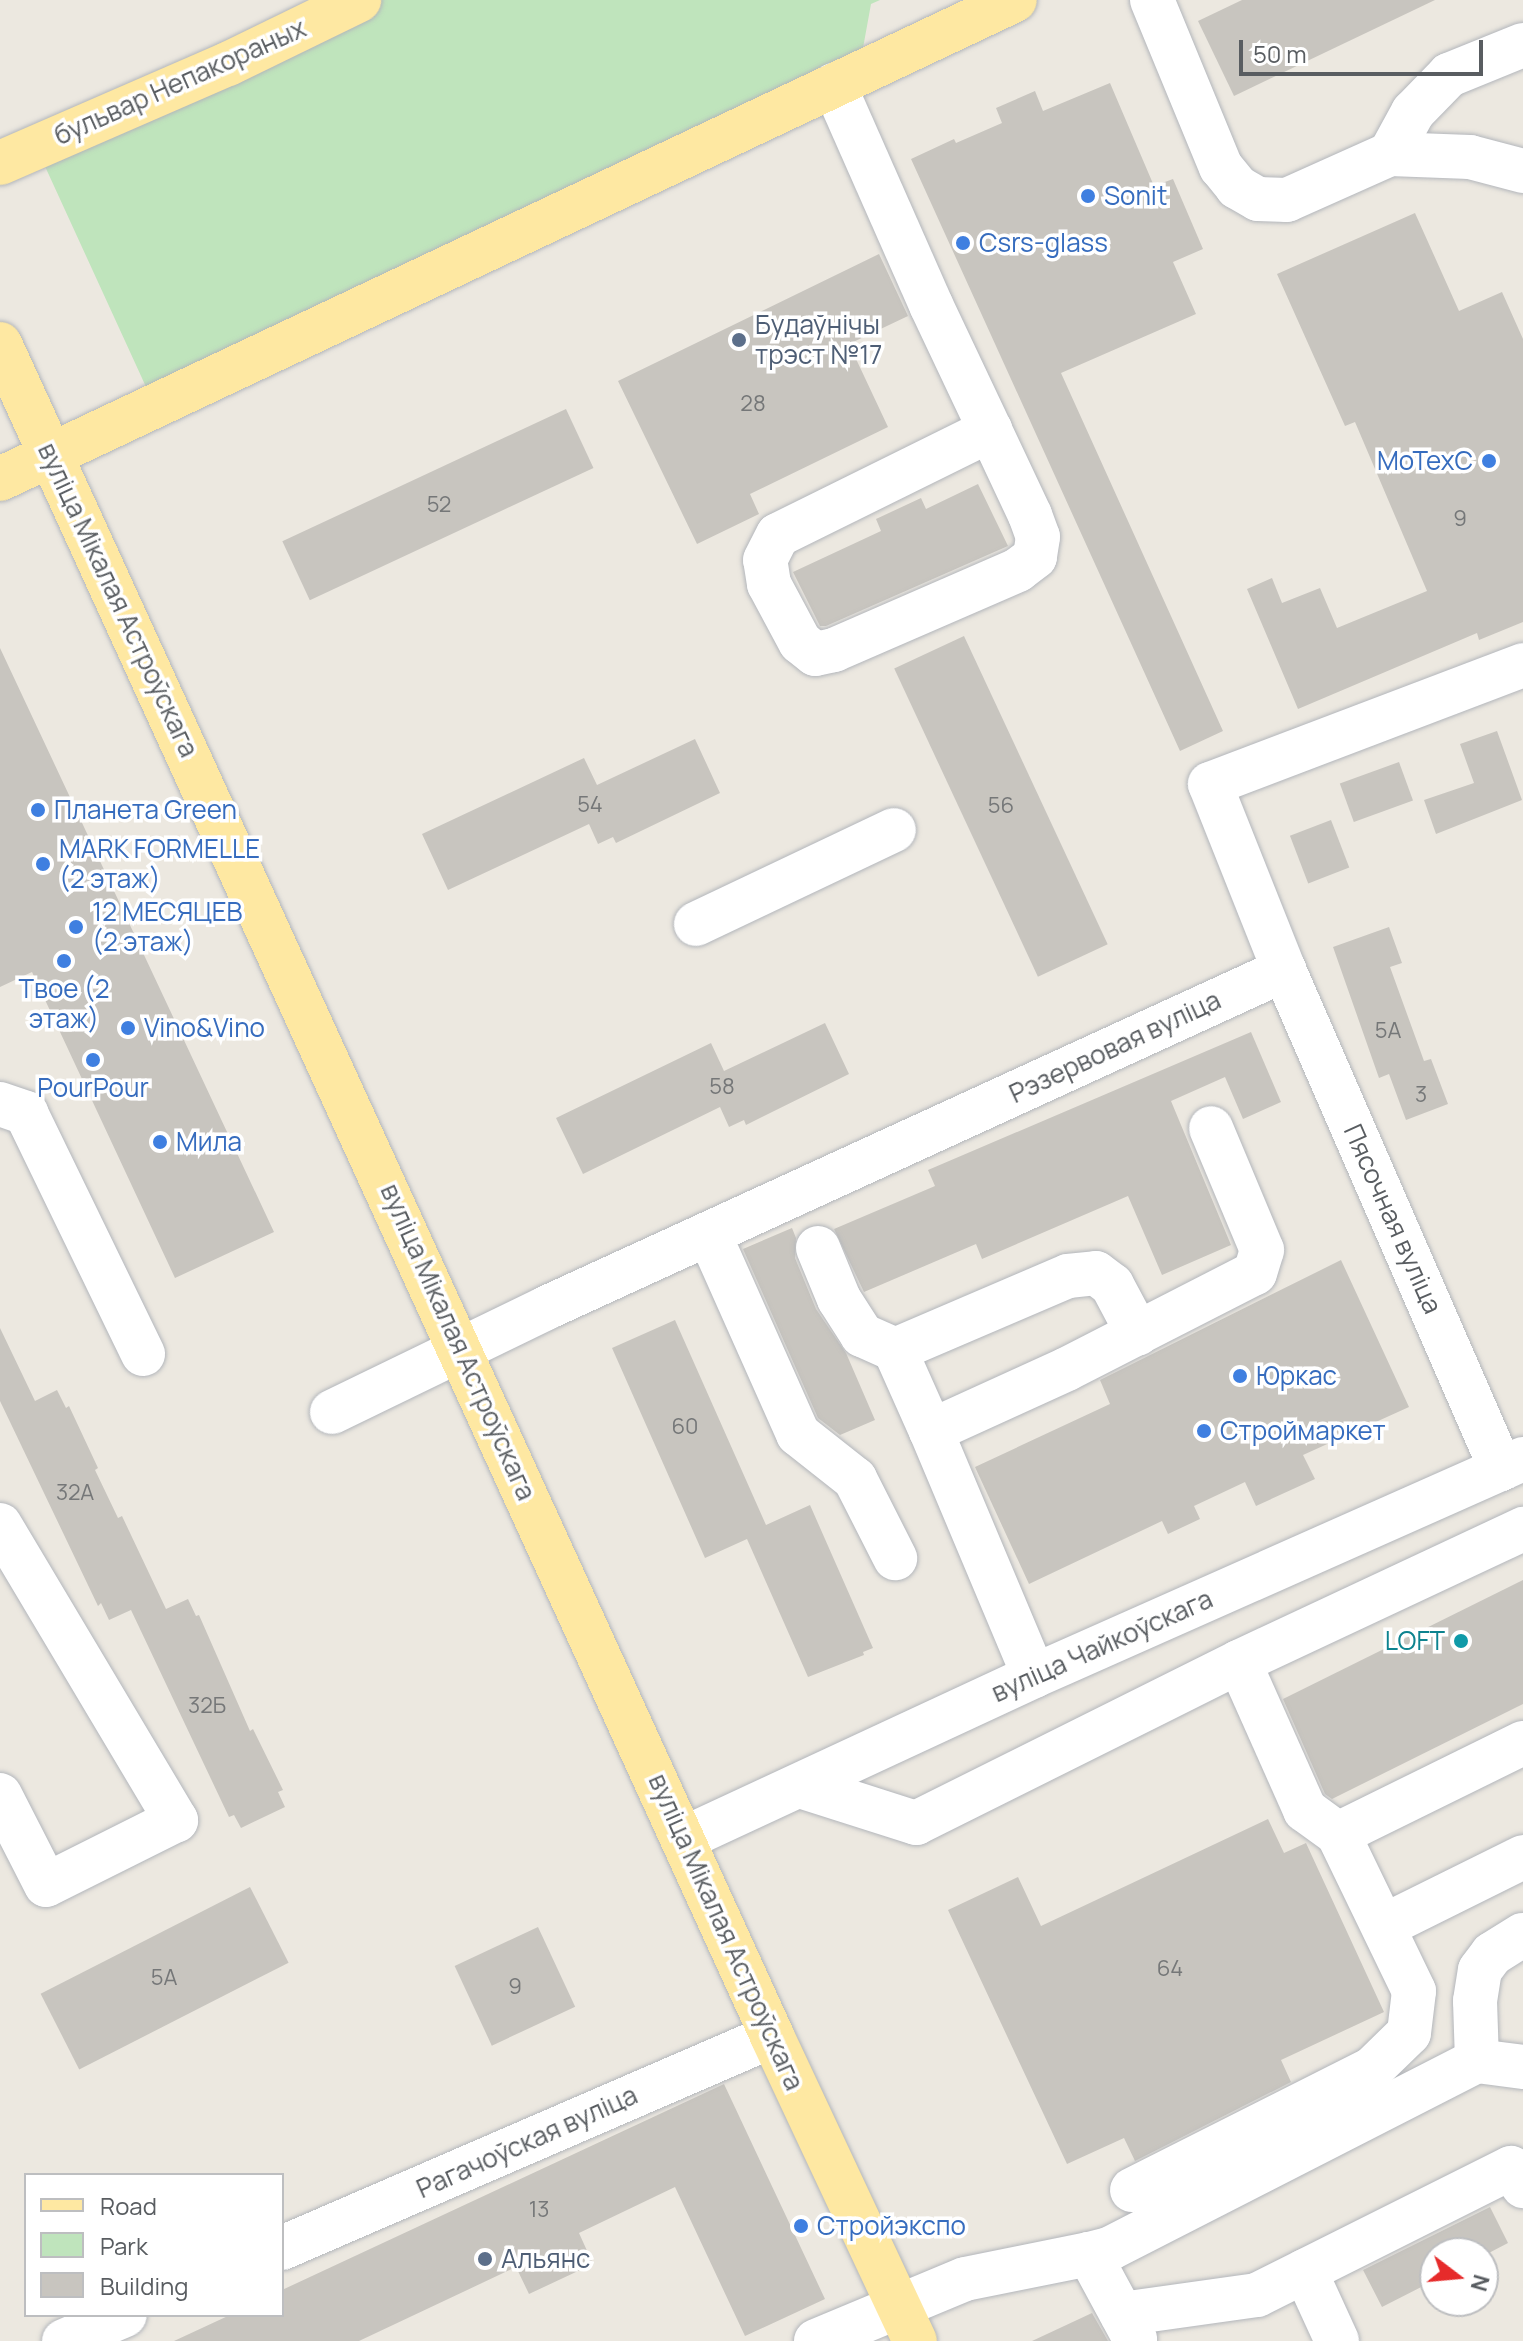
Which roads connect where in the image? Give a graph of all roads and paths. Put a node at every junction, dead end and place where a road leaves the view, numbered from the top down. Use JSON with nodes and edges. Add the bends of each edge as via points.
{"nodes":[{"id":1,"x":359,"y":0,"type":"edge"},
{"id":2,"x":1015,"y":0,"type":"edge"},
{"id":3,"x":1152,"y":0,"type":"edge"},
{"id":4,"x":1523,"y":45,"type":"edge"},
{"id":5,"x":834,"y":85,"type":"junction"},
{"id":6,"x":1390,"y":154,"type":"junction"},
{"id":7,"x":0,"y":163,"type":"edge"},
{"id":8,"x":1523,"y":171,"type":"edge"},
{"id":9,"x":0,"y":344,"type":"edge"},
{"id":10,"x":990,"y":430,"type":"junction"},
{"id":11,"x":51,"y":457,"type":"junction"},
{"id":12,"x":0,"y":479,"type":"edge"},
{"id":13,"x":1523,"y":665,"type":"edge"},
{"id":14,"x":894,"y":830,"type":"dead end"},
{"id":15,"x":696,"y":924,"type":"dead end"},
{"id":16,"x":1284,"y":970,"type":"junction"},
{"id":17,"x":0,"y":1104,"type":"edge"},
{"id":18,"x":1211,"y":1128,"type":"dead end"},
{"id":19,"x":709,"y":1234,"type":"junction"},
{"id":20,"x":818,"y":1248,"type":"dead end"},
{"id":21,"x":1138,"y":1334,"type":"junction"},
{"id":22,"x":461,"y":1350,"type":"junction"},
{"id":23,"x":895,"y":1350,"type":"junction"},
{"id":24,"x":143,"y":1354,"type":"dead end"},
{"id":25,"x":332,"y":1412,"type":"dead end"},
{"id":26,"x":931,"y":1431,"type":"junction"},
{"id":27,"x":1512,"y":1464,"type":"edge"},
{"id":28,"x":0,"y":1525,"type":"edge"},
{"id":29,"x":1523,"y":1529,"type":"edge"},
{"id":30,"x":895,"y":1558,"type":"dead end"},
{"id":31,"x":1239,"y":1662,"type":"junction"},
{"id":32,"x":1034,"y":1676,"type":"junction"},
{"id":33,"x":1523,"y":1743,"type":"edge"},
{"id":34,"x":800,"y":1786,"type":"junction"},
{"id":35,"x":0,"y":1795,"type":"edge"},
{"id":36,"x":1338,"y":1834,"type":"junction"},
{"id":37,"x":683,"y":1839,"type":"junction"},
{"id":38,"x":1523,"y":1857,"type":"edge"},
{"id":39,"x":1384,"y":1926,"type":"junction"},
{"id":40,"x":1523,"y":1935,"type":"edge"},
{"id":41,"x":772,"y":2036,"type":"junction"},
{"id":42,"x":1477,"y":2061,"type":"junction"},
{"id":43,"x":1523,"y":2067,"type":"edge"},
{"id":44,"x":1523,"y":2186,"type":"edge"},
{"id":45,"x":1132,"y":2190,"type":"dead end"},
{"id":46,"x":284,"y":2247,"type":"edge"},
{"id":47,"x":1089,"y":2254,"type":"junction"},
{"id":48,"x":1305,"y":2271,"type":"junction"},
{"id":49,"x":120,"y":2317,"type":"edge"},
{"id":50,"x":907,"y":2323,"type":"edge"},
{"id":51,"x":1129,"y":2327,"type":"edge"},
{"id":52,"x":64,"y":2341,"type":"edge"},
{"id":53,"x":816,"y":2341,"type":"edge"},
{"id":54,"x":1337,"y":2341,"type":"edge"}],
"edges":[{"from":1,"to":7,"type":"main road","name":"бульвар Непакораных","via":[[228,64]]},
{"from":2,"to":5,"type":"main road"},
{"from":3,"to":6,"type":"street","via":[[1221,167],[1237,187],[1258,199],[1287,200]]},
{"from":4,"to":6,"type":"street","via":[[1449,75],[1413,112]]},
{"from":5,"to":10,"type":"street"},
{"from":5,"to":11,"type":"main road"},
{"from":6,"to":8,"type":"street","via":[[1470,157]]},
{"from":9,"to":11,"type":"main road","name":"вуліца Мікалая Астроўскага"},
{"from":10,"to":10,"type":"street","via":[[1038,537],[1035,557],[1018,570],[834,650],[815,654],[800,642],[769,584],[765,560],[778,535]]},
{"from":11,"to":12,"type":"main road"},
{"from":11,"to":22,"type":"main road","name":"вуліца Мікалая Астроўскага"},
{"from":13,"to":16,"type":"street","via":[[1210,784]]},
{"from":14,"to":15,"type":"street"},
{"from":16,"to":19,"type":"street","name":"Рэзервовая вуліца"},
{"from":16,"to":27,"type":"street","name":"Пясочная вуліца"},
{"from":17,"to":24,"type":"street","via":[[26,1113]]},
{"from":18,"to":21,"type":"street","via":[[1262,1250],[1255,1273]]},
{"from":19,"to":22,"type":"street","name":"Рэзервовая вуліца"},
{"from":19,"to":30,"type":"street","via":[[798,1434],[855,1479]]},
{"from":20,"to":23,"type":"street","via":[[839,1299],[862,1335]]},
{"from":21,"to":23,"type":"street","via":[[1112,1285],[1096,1273],[1068,1276]]},
{"from":21,"to":26,"type":"street"},
{"from":22,"to":25,"type":"street","name":"Рэзервовая вуліца"},
{"from":22,"to":37,"type":"main road","name":"вуліца Мікалая Астроўскага"},
{"from":23,"to":26,"type":"street"},
{"from":26,"to":32,"type":"street"},
{"from":27,"to":32,"type":"street","name":"вуліца Чайкоўскага"},
{"from":28,"to":35,"type":"street","via":[[176,1820],[46,1885]]},
{"from":29,"to":31,"type":"street"},
{"from":31,"to":34,"type":"street","via":[[916,1823]]},
{"from":31,"to":36,"type":"street","via":[[1305,1810]]},
{"from":32,"to":34,"type":"street","name":"вуліца Чайкоўскага"},
{"from":33,"to":36,"type":"street"},
{"from":34,"to":37,"type":"street","name":"вуліца Чайкоўскага"},
{"from":36,"to":39,"type":"street"},
{"from":37,"to":41,"type":"main road","name":"вуліца Мікалая Астроўскага"},
{"from":38,"to":39,"type":"street"},
{"from":39,"to":45,"type":"street","via":[[1414,1991],[1409,2033],[1373,2068]]},
{"from":40,"to":42,"type":"street","via":[[1492,1954],[1480,1970]]},
{"from":41,"to":46,"type":"street","name":"Рагачоўская вуліца"},
{"from":41,"to":50,"type":"main road","name":"вуліца Мікалая Астроўскага"},
{"from":42,"to":43,"type":"street"},
{"from":42,"to":47,"type":"street","via":[[1109,2249]]},
{"from":44,"to":48,"type":"street","via":[[1511,2168]]},
{"from":47,"to":50,"type":"street","via":[[965,2279]]},
{"from":47,"to":51,"type":"street"},
{"from":48,"to":51,"type":"street","via":[[1257,2295]]},
{"from":48,"to":54,"type":"street"},
{"from":49,"to":52,"type":"street"},
{"from":50,"to":53,"type":"street"}]}
